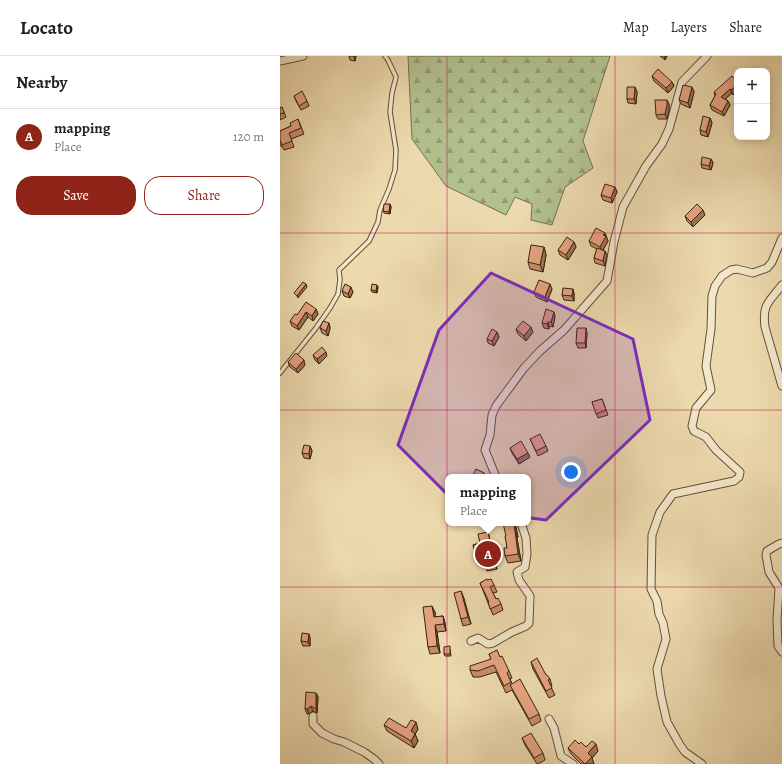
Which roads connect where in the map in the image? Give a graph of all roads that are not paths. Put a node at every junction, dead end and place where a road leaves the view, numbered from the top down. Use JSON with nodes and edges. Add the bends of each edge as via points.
{"nodes":[{"id":1,"x":303,"y":56,"type":"edge"},
{"id":2,"x":385,"y":56,"type":"edge"},
{"id":3,"x":707,"y":56,"type":"edge"},
{"id":4,"x":280,"y":61,"type":"edge"},
{"id":5,"x":782,"y":238,"type":"edge"},
{"id":6,"x":782,"y":285,"type":"edge"},
{"id":7,"x":280,"y":373,"type":"edge"},
{"id":8,"x":782,"y":386,"type":"edge"},
{"id":9,"x":495,"y":474,"type":"edge"},
{"id":10,"x":522,"y":526,"type":"edge"},
{"id":11,"x":782,"y":543,"type":"edge"},
{"id":12,"x":471,"y":641,"type":"dead end"},
{"id":13,"x":782,"y":652,"type":"edge"},
{"id":14,"x":313,"y":716,"type":"dead end"},
{"id":15,"x":549,"y":719,"type":"dead end"},
{"id":16,"x":379,"y":764,"type":"edge"},
{"id":17,"x":573,"y":764,"type":"edge"},
{"id":18,"x":702,"y":764,"type":"edge"}],
"edges":[{"from":1,"to":4,"type":"street"},
{"from":2,"to":7,"type":"lane","via":[[396,77],[390,112],[396,150],[395,170],[389,189],[369,240],[340,270],[338,294],[320,323]]},
{"from":3,"to":9,"type":"street","via":[[682,82],[669,129],[662,144],[646,166],[623,207],[607,282],[564,330],[524,368],[496,406],[485,450]]},
{"from":5,"to":18,"type":"street","via":[[767,268],[753,273],[731,270],[722,276],[712,296],[706,366],[711,390],[696,408],[692,426],[694,431],[706,437],[740,472],[739,477],[734,481],[673,494],[660,512],[652,535],[650,589],[657,601],[658,614],[663,623],[666,639],[657,668],[661,696],[667,722],[680,745],[685,752]]},
{"from":6,"to":8,"type":"street","via":[[766,305],[764,327]]},
{"from":10,"to":12,"type":"street","via":[[528,554],[525,567],[517,572],[519,580],[530,596],[529,623],[494,643],[488,644],[478,638]]},
{"from":11,"to":13,"type":"street","via":[[767,551],[766,555],[769,572],[779,588],[778,646]]},
{"from":14,"to":16,"type":"street","via":[[314,724],[322,733],[364,752]]},
{"from":15,"to":17,"type":"street","via":[[561,756]]}]}
